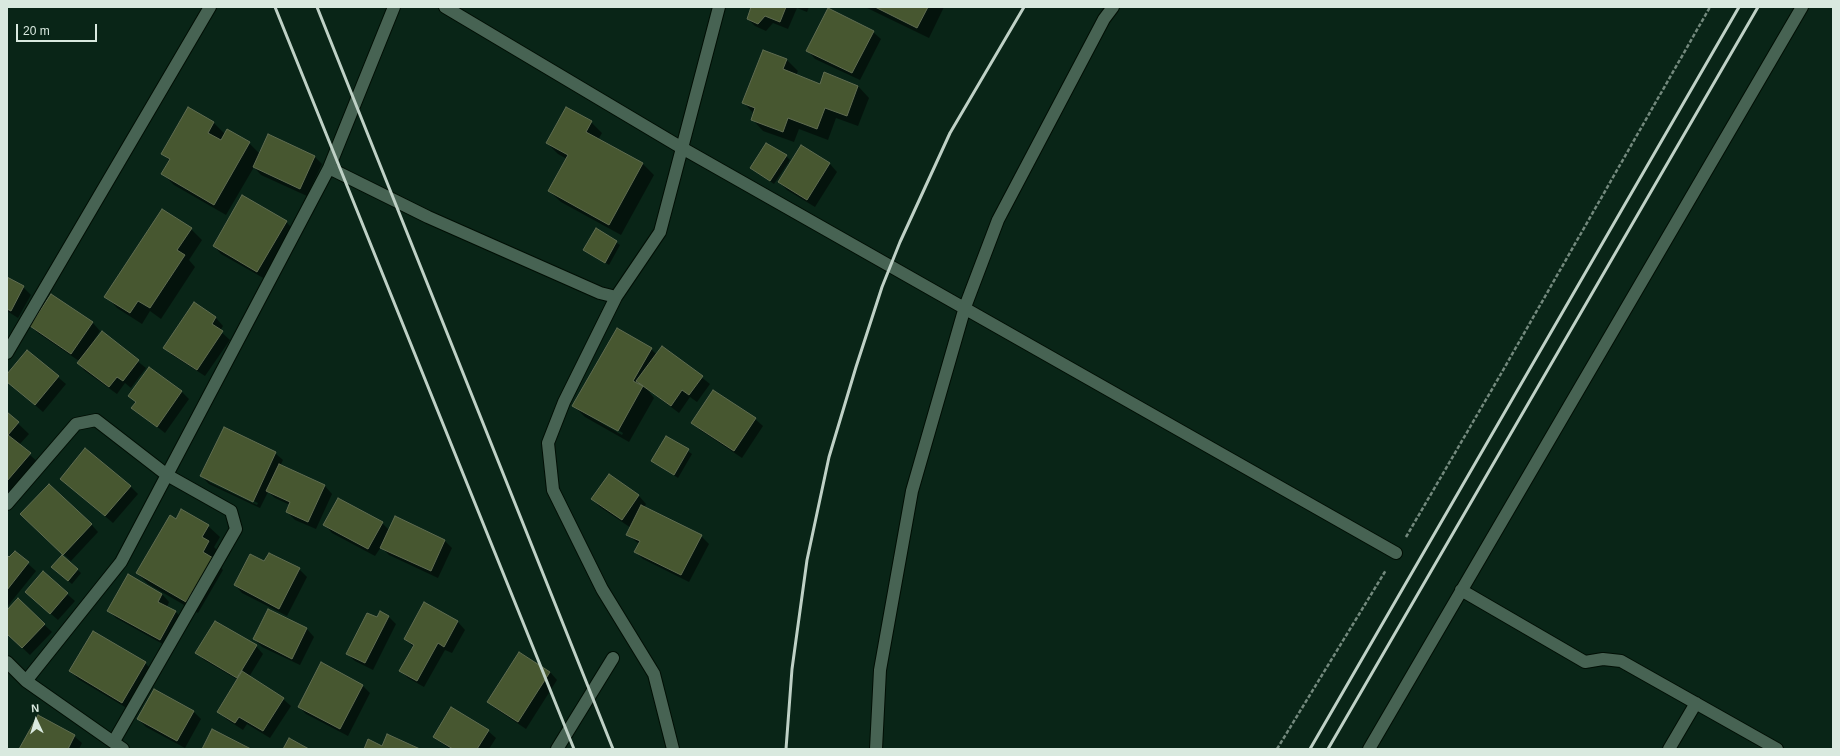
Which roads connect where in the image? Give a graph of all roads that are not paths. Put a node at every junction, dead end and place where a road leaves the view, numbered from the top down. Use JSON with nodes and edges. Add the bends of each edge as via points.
{"nodes":[{"id":1,"x":210,"y":7,"type":"edge"},
{"id":2,"x":394,"y":7,"type":"edge"},
{"id":3,"x":445,"y":7,"type":"edge"},
{"id":4,"x":719,"y":7,"type":"edge"},
{"id":5,"x":1113,"y":7,"type":"edge"},
{"id":6,"x":1802,"y":7,"type":"edge"},
{"id":7,"x":682,"y":148,"type":"junction"},
{"id":8,"x":329,"y":168,"type":"junction"},
{"id":9,"x":616,"y":297,"type":"junction"},
{"id":10,"x":965,"y":307,"type":"junction"},
{"id":11,"x":7,"y":353,"type":"edge"},
{"id":12,"x":167,"y":475,"type":"junction"},
{"id":13,"x":7,"y":504,"type":"edge"},
{"id":14,"x":1396,"y":553,"type":"road end"},
{"id":15,"x":1460,"y":590,"type":"junction"},
{"id":16,"x":613,"y":658,"type":"dead end"},
{"id":17,"x":7,"y":662,"type":"edge"},
{"id":18,"x":26,"y":681,"type":"junction"},
{"id":19,"x":1696,"y":703,"type":"junction"},
{"id":20,"x":119,"y":745,"type":"edge"},
{"id":21,"x":557,"y":749,"type":"edge"},
{"id":22,"x":673,"y":749,"type":"edge"},
{"id":23,"x":876,"y":749,"type":"edge"},
{"id":24,"x":1369,"y":749,"type":"edge"},
{"id":25,"x":1670,"y":749,"type":"edge"},
{"id":26,"x":1776,"y":749,"type":"edge"}],
"edges":[{"from":1,"to":11,"type":"street"},
{"from":2,"to":8,"type":"street"},
{"from":3,"to":7,"type":"street"},
{"from":4,"to":7,"type":"street"},
{"from":5,"to":10,"type":"street","via":[[1104,19],[998,220]]},
{"from":6,"to":15,"type":"street"},
{"from":7,"to":9,"type":"street","via":[[660,232]]},
{"from":7,"to":10,"type":"street"},
{"from":8,"to":9,"type":"street","via":[[428,217],[600,293]]},
{"from":8,"to":12,"type":"street"},
{"from":9,"to":22,"type":"street","via":[[564,402],[548,442],[553,490],[602,588],[654,674]]},
{"from":10,"to":14,"type":"street"},
{"from":10,"to":23,"type":"street","via":[[912,491],[880,670]]},
{"from":12,"to":13,"type":"street","via":[[96,420],[76,424]]},
{"from":12,"to":18,"type":"street","via":[[121,562]]},
{"from":12,"to":20,"type":"street","via":[[232,511],[236,529]]},
{"from":15,"to":19,"type":"street","via":[[1585,662],[1603,659],[1622,661]]},
{"from":15,"to":24,"type":"street"},
{"from":16,"to":21,"type":"street"},
{"from":17,"to":18,"type":"street"},
{"from":18,"to":20,"type":"street"},
{"from":19,"to":25,"type":"street"},
{"from":19,"to":26,"type":"street"}]}
